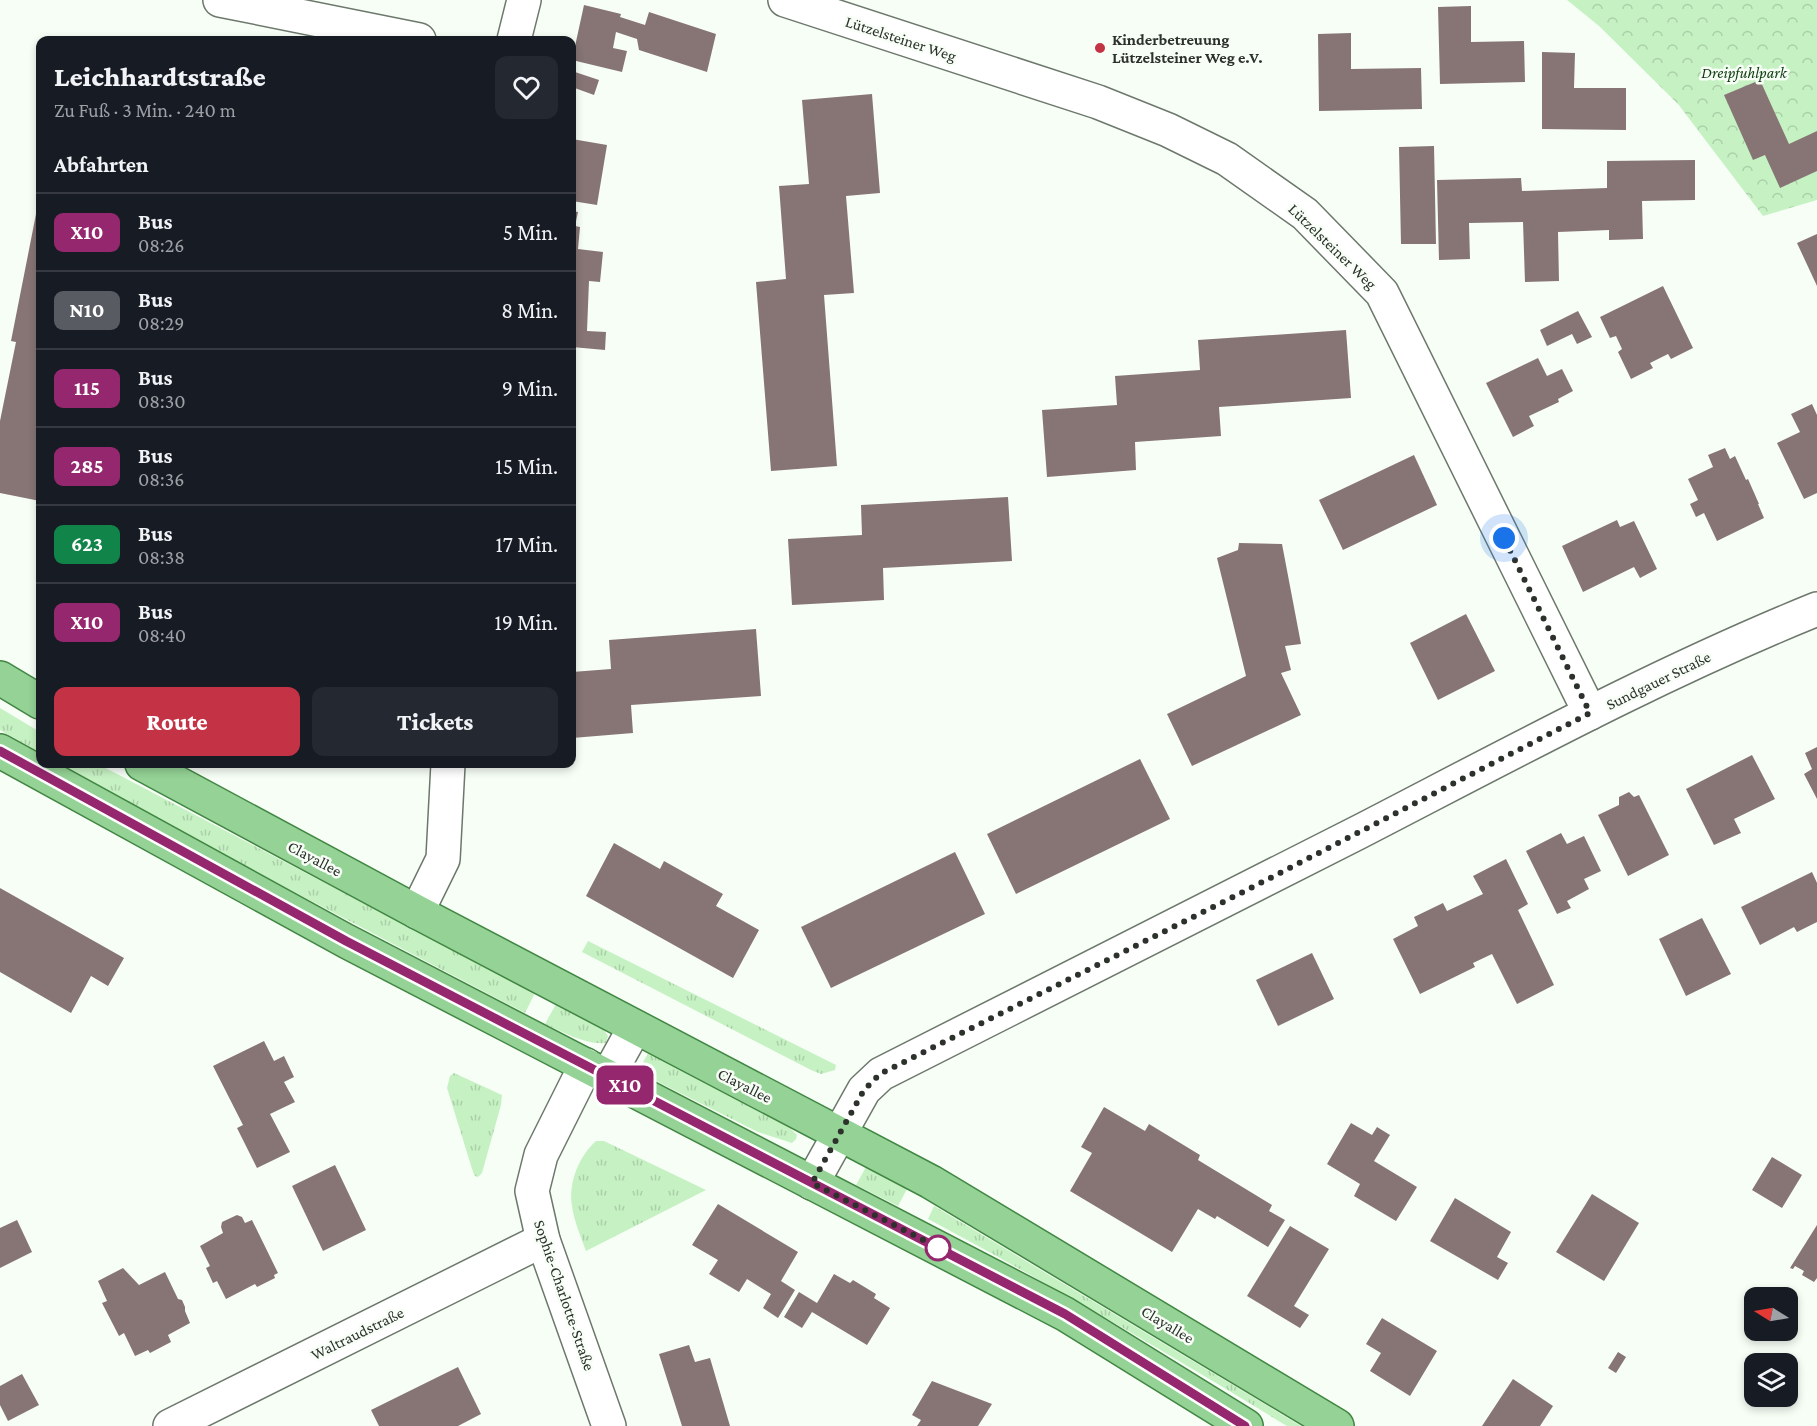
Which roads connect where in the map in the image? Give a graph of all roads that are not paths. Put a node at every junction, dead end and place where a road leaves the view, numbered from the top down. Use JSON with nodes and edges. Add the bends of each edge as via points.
{"nodes":[{"id":1,"x":219,"y":0,"type":"edge"},
{"id":2,"x":524,"y":0,"type":"edge"},
{"id":3,"x":785,"y":0,"type":"edge"},
{"id":4,"x":337,"y":32,"type":"edge"},
{"id":5,"x":378,"y":36,"type":"edge"},
{"id":6,"x":515,"y":36,"type":"edge"},
{"id":7,"x":1817,"y":609,"type":"edge"},
{"id":8,"x":0,"y":678,"type":"edge"},
{"id":9,"x":36,"y":700,"type":"edge"},
{"id":10,"x":1590,"y":713,"type":"junction"},
{"id":11,"x":0,"y":751,"type":"edge"},
{"id":12,"x":149,"y":768,"type":"edge"},
{"id":13,"x":448,"y":768,"type":"edge"},
{"id":14,"x":417,"y":912,"type":"junction"},
{"id":15,"x":635,"y":1027,"type":"junction"},
{"id":16,"x":597,"y":1071,"type":"junction"},
{"id":17,"x":840,"y":1133,"type":"junction"},
{"id":18,"x":812,"y":1183,"type":"junction"},
{"id":19,"x":543,"y":1240,"type":"junction"},
{"id":20,"x":170,"y":1426,"type":"edge"},
{"id":21,"x":609,"y":1426,"type":"edge"},
{"id":22,"x":1246,"y":1426,"type":"edge"},
{"id":23,"x":1337,"y":1426,"type":"edge"}],
"edges":[{"from":1,"to":4,"type":"street"},
{"from":2,"to":6,"type":"street"},
{"from":3,"to":10,"type":"street","name":"Lützelsteiner Weg","via":[[1098,102],[1168,130],[1227,159],[1305,214],[1382,293]]},
{"from":4,"to":5,"type":"street"},
{"from":7,"to":10,"type":"street","name":"Sundgauer Straße","via":[[1746,638]]},
{"from":8,"to":9,"type":"main road"},
{"from":10,"to":17,"type":"street","name":"Sundgauer Straße","via":[[880,1074],[864,1090]]},
{"from":11,"to":16,"type":"main road","via":[[346,941]]},
{"from":12,"to":14,"type":"main road","name":"Clayallee"},
{"from":13,"to":14,"type":"street","via":[[443,859]]},
{"from":14,"to":15,"type":"main road","name":"Clayallee"},
{"from":15,"to":16,"type":"street","name":"Sophie-Charlotte-Straße"},
{"from":15,"to":17,"type":"main road","name":"Clayallee"},
{"from":16,"to":18,"type":"main road"},
{"from":16,"to":19,"type":"street","name":"Sophie-Charlotte-Straße","via":[[541,1155],[532,1191]]},
{"from":17,"to":18,"type":"street","name":"Sundgauer Straße"},
{"from":17,"to":23,"type":"main road","name":"Clayallee","via":[[962,1199]]},
{"from":18,"to":22,"type":"main road","via":[[1065,1314]]},
{"from":19,"to":20,"type":"street","name":"Waltraudstraße"},
{"from":19,"to":21,"type":"street","name":"Sophie-Charlotte-Straße"}]}
